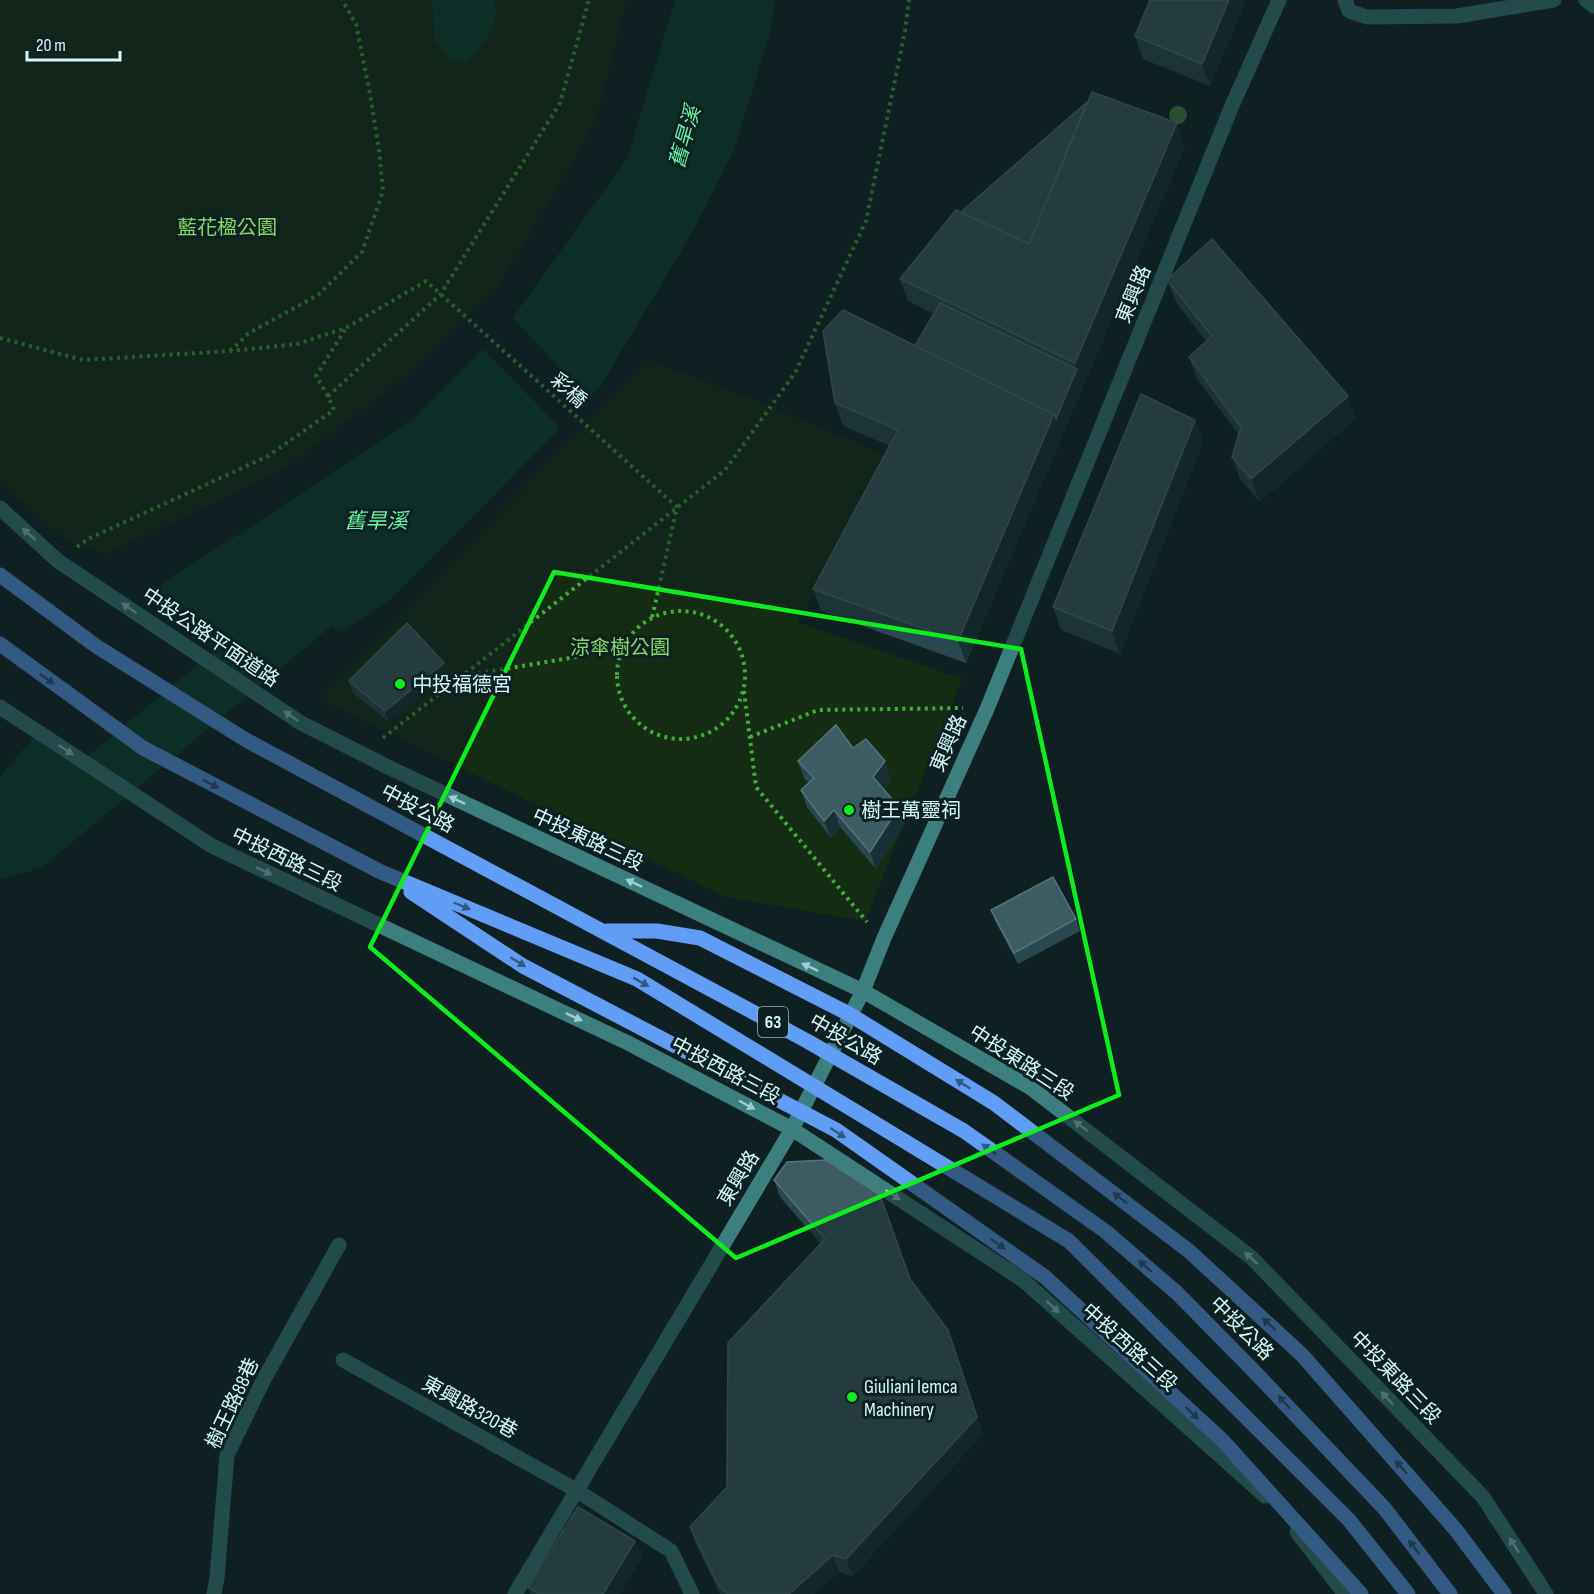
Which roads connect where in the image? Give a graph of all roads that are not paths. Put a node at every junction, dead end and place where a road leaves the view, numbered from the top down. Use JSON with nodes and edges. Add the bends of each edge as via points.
{"nodes":[{"id":1,"x":1279,"y":0,"type":"edge"},
{"id":2,"x":1345,"y":0,"type":"edge"},
{"id":3,"x":1554,"y":0,"type":"edge"},
{"id":4,"x":1586,"y":0,"type":"edge"},
{"id":5,"x":1594,"y":6,"type":"edge"},
{"id":6,"x":0,"y":508,"type":"edge"},
{"id":7,"x":0,"y":575,"type":"edge"},
{"id":8,"x":0,"y":644,"type":"edge"},
{"id":9,"x":0,"y":707,"type":"edge"},
{"id":10,"x":343,"y":744,"type":"joint"},
{"id":11,"x":381,"y":872,"type":"junction"},
{"id":12,"x":605,"y":931,"type":"junction"},
{"id":13,"x":863,"y":992,"type":"junction"},
{"id":14,"x":792,"y":1129,"type":"junction"},
{"id":15,"x":339,"y":1245,"type":"dead end"},
{"id":16,"x":343,"y":1360,"type":"dead end"},
{"id":17,"x":576,"y":1490,"type":"junction"},
{"id":18,"x":214,"y":1594,"type":"edge"},
{"id":19,"x":515,"y":1594,"type":"edge"},
{"id":20,"x":692,"y":1594,"type":"edge"},
{"id":21,"x":1345,"y":1594,"type":"edge"},
{"id":22,"x":1361,"y":1594,"type":"edge"},
{"id":23,"x":1408,"y":1594,"type":"edge"},
{"id":24,"x":1450,"y":1594,"type":"edge"},
{"id":25,"x":1504,"y":1594,"type":"edge"},
{"id":26,"x":1546,"y":1594,"type":"edge"}],
"edges":[{"from":1,"to":13,"type":"street","name":"東興路","via":[[1231,108],[987,709]]},
{"from":2,"to":3,"type":"street","via":[[1349,11],[1367,17],[1457,16]]},
{"from":4,"to":5,"type":"street"},
{"from":10,"to":6,"type":"street","name":"中投公路平面道路","one_way":true,"via":[[301,723],[58,561]]},
{"from":7,"to":12,"type":"main road","name":"中投公路","number":"63","via":[[96,646],[246,740]]},
{"from":8,"to":11,"type":"main road","number":"63","one_way":true,"via":[[143,748]]},
{"from":9,"to":14,"type":"street","name":"中投西路三段","one_way":true,"via":[[212,846],[628,1043]]},
{"from":13,"to":10,"type":"street","name":"中投東路三段","one_way":true},
{"from":11,"to":22,"type":"main road","one_way":true,"via":[[523,966],[836,1130],[1045,1277],[1223,1441]]},
{"from":11,"to":23,"type":"main road","number":"63","one_way":true,"via":[[638,979],[1069,1241],[1348,1520]]},
{"from":24,"to":12,"type":"main road","name":"中投公路","number":"63","one_way":true,"via":[[1385,1509],[1297,1416],[1177,1293],[1105,1231],[964,1131]]},
{"from":25,"to":12,"type":"main road","one_way":true,"via":[[1456,1530],[1302,1355],[1190,1251],[994,1103],[849,1014],[700,938],[657,931]]},
{"from":13,"to":14,"type":"street","name":"東興路"},
{"from":26,"to":13,"type":"street","name":"中投東路三段","one_way":true,"via":[[1483,1497],[1252,1258],[1031,1088]]},
{"from":14,"to":17,"type":"street","name":"東興路"},
{"from":14,"to":21,"type":"street","name":"中投西路三段","one_way":true,"via":[[1023,1280],[1278,1508]]},
{"from":15,"to":18,"type":"street","name":"樹王路88巷","via":[[264,1379],[227,1455]]},
{"from":16,"to":17,"type":"street","name":"東興路320巷"},
{"from":17,"to":19,"type":"street","name":"東興路"},
{"from":17,"to":20,"type":"street","name":"東興路320巷","via":[[671,1551]]}]}
